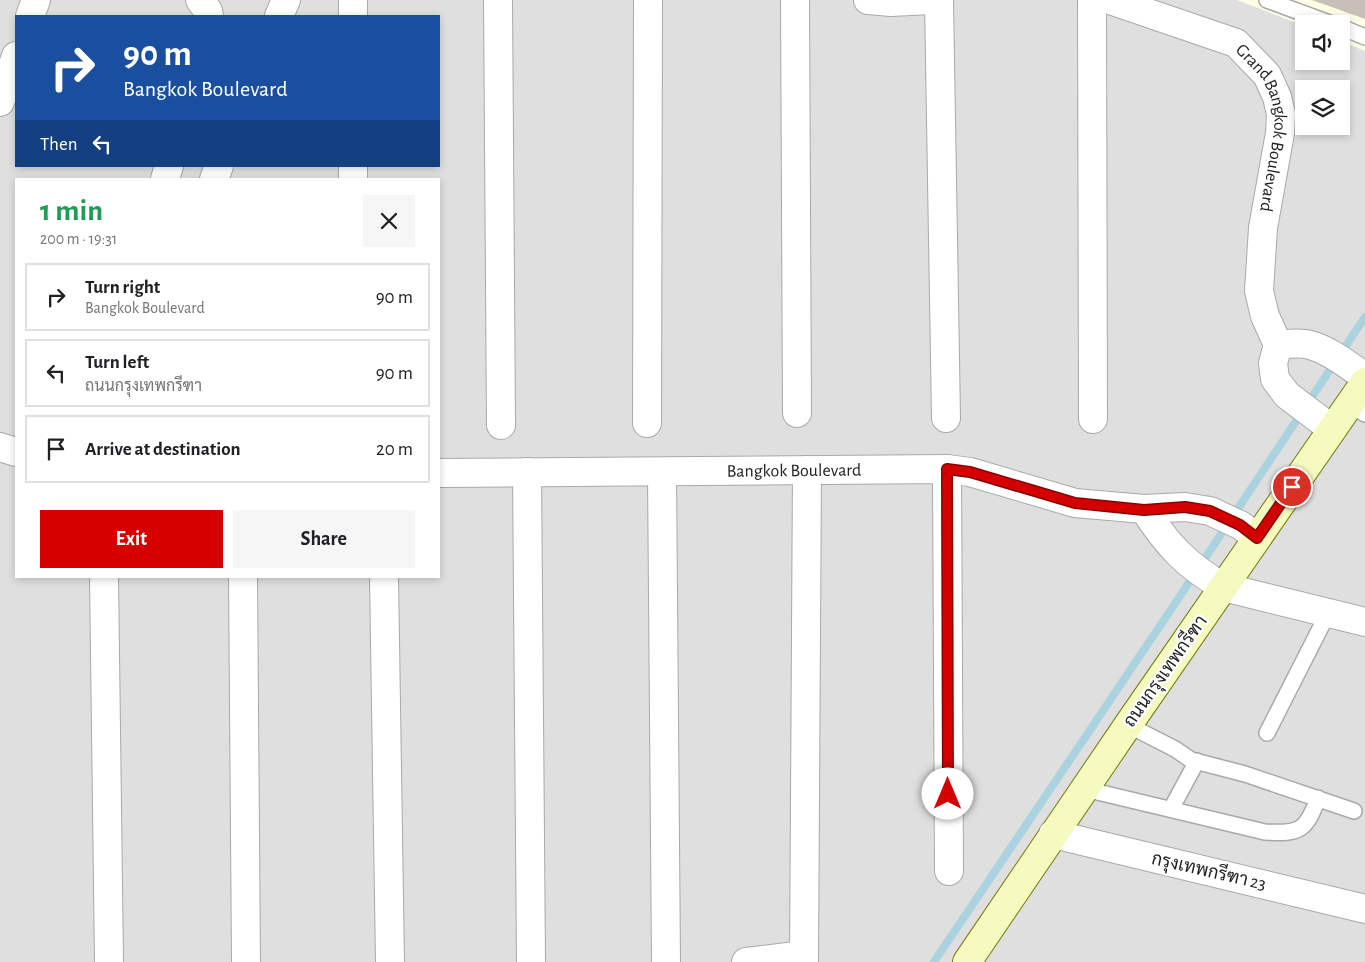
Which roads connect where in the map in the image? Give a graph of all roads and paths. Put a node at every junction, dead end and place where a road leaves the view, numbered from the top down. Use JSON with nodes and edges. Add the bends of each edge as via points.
{"nodes":[{"id":1,"x":36,"y":0,"type":"edge"},
{"id":2,"x":200,"y":0,"type":"edge"},
{"id":3,"x":286,"y":0,"type":"edge"},
{"id":4,"x":353,"y":0,"type":"edge"},
{"id":5,"x":498,"y":0,"type":"edge"},
{"id":6,"x":648,"y":0,"type":"edge"},
{"id":7,"x":795,"y":0,"type":"edge"},
{"id":8,"x":868,"y":0,"type":"edge"},
{"id":9,"x":932,"y":0,"type":"edge"},
{"id":10,"x":939,"y":0,"type":"edge"},
{"id":11,"x":1092,"y":0,"type":"edge"},
{"id":12,"x":1110,"y":0,"type":"edge"},
{"id":13,"x":1267,"y":0,"type":"edge"},
{"id":14,"x":30,"y":15,"type":"edge"},
{"id":15,"x":209,"y":15,"type":"edge"},
{"id":16,"x":279,"y":15,"type":"edge"},
{"id":17,"x":353,"y":15,"type":"edge"},
{"id":18,"x":1308,"y":15,"type":"edge"},
{"id":19,"x":1350,"y":31,"type":"edge"},
{"id":20,"x":1365,"y":37,"type":"edge"},
{"id":21,"x":15,"y":59,"type":"edge"},
{"id":22,"x":0,"y":102,"type":"edge"},
{"id":23,"x":1278,"y":345,"type":"junction"},
{"id":24,"x":1360,"y":375,"type":"edge"},
{"id":25,"x":1357,"y":409,"type":"edge"},
{"id":26,"x":797,"y":413,"type":"dead end"},
{"id":27,"x":946,"y":418,"type":"dead end"},
{"id":28,"x":1093,"y":419,"type":"dead end"},
{"id":29,"x":1324,"y":422,"type":"junction"},
{"id":30,"x":647,"y":423,"type":"dead end"},
{"id":31,"x":501,"y":425,"type":"dead end"},
{"id":32,"x":0,"y":447,"type":"edge"},
{"id":33,"x":15,"y":452,"type":"edge"},
{"id":34,"x":947,"y":469,"type":"junction"},
{"id":35,"x":808,"y":470,"type":"junction"},
{"id":36,"x":527,"y":472,"type":"junction"},
{"id":37,"x":662,"y":472,"type":"junction"},
{"id":38,"x":440,"y":473,"type":"edge"},
{"id":39,"x":1144,"y":510,"type":"junction"},
{"id":40,"x":1249,"y":531,"type":"junction"},
{"id":41,"x":104,"y":578,"type":"edge"},
{"id":42,"x":243,"y":578,"type":"edge"},
{"id":43,"x":384,"y":578,"type":"edge"},
{"id":44,"x":1213,"y":580,"type":"junction"},
{"id":45,"x":1328,"y":613,"type":"junction"},
{"id":46,"x":1365,"y":622,"type":"edge"},
{"id":47,"x":1128,"y":725,"type":"junction"},
{"id":48,"x":1267,"y":734,"type":"dead end"},
{"id":49,"x":1196,"y":761,"type":"junction"},
{"id":50,"x":1085,"y":789,"type":"junction"},
{"id":51,"x":1318,"y":798,"type":"junction"},
{"id":52,"x":1171,"y":809,"type":"junction"},
{"id":53,"x":1354,"y":811,"type":"dead end"},
{"id":54,"x":1053,"y":834,"type":"junction"},
{"id":55,"x":949,"y":871,"type":"dead end"},
{"id":56,"x":1365,"y":909,"type":"edge"},
{"id":57,"x":804,"y":959,"type":"edge"},
{"id":58,"x":110,"y":962,"type":"edge"},
{"id":59,"x":246,"y":962,"type":"edge"},
{"id":60,"x":390,"y":962,"type":"edge"},
{"id":61,"x":531,"y":962,"type":"edge"},
{"id":62,"x":666,"y":962,"type":"edge"},
{"id":63,"x":746,"y":962,"type":"edge"},
{"id":64,"x":967,"y":962,"type":"edge"}],
"edges":[{"from":1,"to":14,"type":"street"},
{"from":2,"to":15,"type":"street"},
{"from":3,"to":16,"type":"street"},
{"from":4,"to":17,"type":"street"},
{"from":5,"to":31,"type":"street"},
{"from":6,"to":30,"type":"street"},
{"from":7,"to":26,"type":"street"},
{"from":8,"to":9,"type":"street"},
{"from":10,"to":27,"type":"street"},
{"from":11,"to":28,"type":"street"},
{"from":12,"to":23,"type":"street","name":"Grand Bangkok Boulevard","via":[[1236,43],[1267,75],[1281,114],[1263,228],[1259,291],[1265,316]]},
{"from":13,"to":18,"type":"lane"},
{"from":19,"to":20,"type":"lane"},
{"from":21,"to":22,"type":"street"},
{"from":23,"to":24,"type":"street","via":[[1296,343],[1321,349]]},
{"from":23,"to":29,"type":"street","via":[[1275,379],[1287,395]]},
{"from":24,"to":25,"type":"main road","name":"ถนนกรุงเทพกรีฑา"},
{"from":25,"to":29,"type":"main road","name":"ถนนกรุงเทพกรีฑา"},
{"from":29,"to":40,"type":"main road","name":"ถนนกรุงเทพกรีฑา"},
{"from":32,"to":33,"type":"street"},
{"from":34,"to":35,"type":"street","name":"Bangkok Boulevard"},
{"from":34,"to":39,"type":"street","name":"Bangkok Boulevard","via":[[970,472],[1075,503]]},
{"from":34,"to":55,"type":"street"},
{"from":35,"to":37,"type":"street","name":"Bangkok Boulevard"},
{"from":35,"to":57,"type":"street"},
{"from":36,"to":37,"type":"street","name":"Bangkok Boulevard"},
{"from":36,"to":38,"type":"street","name":"Bangkok Boulevard"},
{"from":36,"to":61,"type":"street"},
{"from":37,"to":62,"type":"street"},
{"from":39,"to":40,"type":"street","name":"Bangkok Boulevard","via":[[1185,507],[1210,511]]},
{"from":39,"to":44,"type":"street","via":[[1177,553]]},
{"from":40,"to":44,"type":"main road","name":"ถนนกรุงเทพกรีฑา"},
{"from":41,"to":58,"type":"street"},
{"from":42,"to":59,"type":"street"},
{"from":43,"to":60,"type":"street"},
{"from":44,"to":45,"type":"street"},
{"from":44,"to":47,"type":"main road","name":"ถนนกรุงเทพกรีฑา"},
{"from":45,"to":46,"type":"street"},
{"from":45,"to":48,"type":"lane"},
{"from":47,"to":49,"type":"lane"},
{"from":47,"to":50,"type":"main road","name":"ถนนกรุงเทพกรีฑา"},
{"from":49,"to":51,"type":"lane"},
{"from":49,"to":52,"type":"lane"},
{"from":50,"to":52,"type":"lane"},
{"from":50,"to":54,"type":"main road","name":"ถนนกรุงเทพกรีฑา"},
{"from":51,"to":52,"type":"lane","via":[[1311,818],[1299,830],[1287,834],[1265,832]]},
{"from":51,"to":53,"type":"lane"},
{"from":54,"to":56,"type":"street","name":"กรุงเทพกรีฑา 23"},
{"from":54,"to":64,"type":"main road","name":"ถนนกรุงเทพกรีฑา"},
{"from":57,"to":63,"type":"street"}]}
